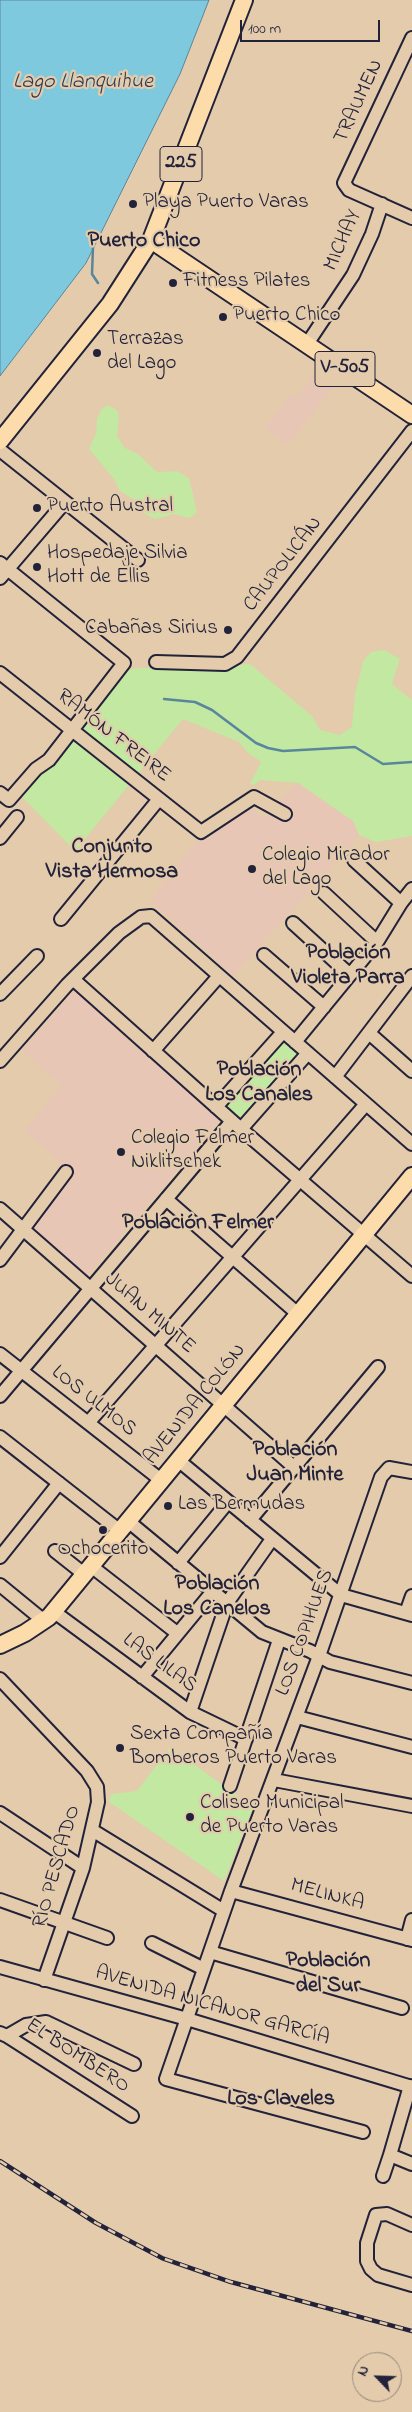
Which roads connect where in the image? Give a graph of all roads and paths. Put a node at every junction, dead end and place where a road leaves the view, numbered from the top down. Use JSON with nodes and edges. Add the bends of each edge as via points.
{"nodes":[{"id":1,"x":244,"y":0,"type":"edge"},
{"id":2,"x":412,"y":38,"type":"edge"},
{"id":3,"x":382,"y":204,"type":"junction"},
{"id":4,"x":412,"y":218,"type":"edge"},
{"id":5,"x":151,"y":240,"type":"junction"},
{"id":6,"x":307,"y":344,"type":"junction"},
{"id":7,"x":412,"y":415,"type":"edge"},
{"id":8,"x":412,"y":431,"type":"edge"},
{"id":9,"x":0,"y":441,"type":"edge"},
{"id":10,"x":0,"y":450,"type":"edge"},
{"id":11,"x":65,"y":502,"type":"junction"},
{"id":12,"x":138,"y":560,"type":"dead end"},
{"id":13,"x":2,"y":570,"type":"edge"},
{"id":14,"x":156,"y":662,"type":"dead end"},
{"id":15,"x":0,"y":674,"type":"edge"},
{"id":16,"x":71,"y":730,"type":"junction"},
{"id":17,"x":4,"y":797,"type":"edge"},
{"id":18,"x":159,"y":799,"type":"junction"},
{"id":19,"x":285,"y":814,"type":"dead end"},
{"id":20,"x":17,"y":817,"type":"dead end"},
{"id":21,"x":0,"y":838,"type":"edge"},
{"id":22,"x":354,"y":860,"type":"dead end"},
{"id":23,"x":412,"y":890,"type":"edge"},
{"id":24,"x":324,"y":893,"type":"dead end"},
{"id":25,"x":401,"y":903,"type":"junction"},
{"id":26,"x":61,"y":919,"type":"dead end"},
{"id":27,"x":293,"y":923,"type":"dead end"},
{"id":28,"x":377,"y":942,"type":"junction"},
{"id":29,"x":264,"y":955,"type":"dead end"},
{"id":30,"x":36,"y":956,"type":"dead end"},
{"id":31,"x":350,"y":975,"type":"junction"},
{"id":32,"x":219,"y":976,"type":"junction"},
{"id":33,"x":412,"y":976,"type":"edge"},
{"id":34,"x":73,"y":980,"type":"junction"},
{"id":35,"x":0,"y":994,"type":"edge"},
{"id":36,"x":324,"y":1007,"type":"junction"},
{"id":37,"x":283,"y":1032,"type":"junction"},
{"id":38,"x":369,"y":1032,"type":"junction"},
{"id":39,"x":295,"y":1042,"type":"junction"},
{"id":40,"x":153,"y":1051,"type":"junction"},
{"id":41,"x":308,"y":1053,"type":"junction"},
{"id":42,"x":0,"y":1060,"type":"edge"},
{"id":43,"x":412,"y":1070,"type":"edge"},
{"id":44,"x":336,"y":1078,"type":"junction"},
{"id":45,"x":366,"y":1104,"type":"junction"},
{"id":46,"x":216,"y":1107,"type":"junction"},
{"id":47,"x":237,"y":1125,"type":"junction"},
{"id":48,"x":412,"y":1144,"type":"edge"},
{"id":49,"x":66,"y":1172,"type":"dead end"},
{"id":50,"x":412,"y":1176,"type":"edge"},
{"id":51,"x":300,"y":1180,"type":"junction"},
{"id":52,"x":166,"y":1199,"type":"junction"},
{"id":53,"x":0,"y":1209,"type":"edge"},
{"id":54,"x":24,"y":1229,"type":"junction"},
{"id":55,"x":365,"y":1235,"type":"junction"},
{"id":56,"x":232,"y":1256,"type":"junction"},
{"id":57,"x":0,"y":1260,"type":"edge"},
{"id":58,"x":412,"y":1276,"type":"edge"},
{"id":59,"x":90,"y":1288,"type":"junction"},
{"id":60,"x":298,"y":1314,"type":"junction"},
{"id":61,"x":155,"y":1345,"type":"junction"},
{"id":62,"x":0,"y":1354,"type":"edge"},
{"id":63,"x":378,"y":1367,"type":"dead end"},
{"id":64,"x":21,"y":1371,"type":"junction"},
{"id":65,"x":0,"y":1396,"type":"edge"},
{"id":66,"x":223,"y":1405,"type":"junction"},
{"id":67,"x":88,"y":1423,"type":"junction"},
{"id":68,"x":0,"y":1437,"type":"edge"},
{"id":69,"x":178,"y":1460,"type":"junction"},
{"id":70,"x":295,"y":1468,"type":"junction"},
{"id":71,"x":411,"y":1471,"type":"edge"},
{"id":72,"x":161,"y":1480,"type":"junction"},
{"id":73,"x":58,"y":1482,"type":"junction"},
{"id":74,"x":228,"y":1502,"type":"junction"},
{"id":75,"x":250,"y":1520,"type":"junction"},
{"id":76,"x":124,"y":1526,"type":"junction"},
{"id":77,"x":272,"y":1538,"type":"junction"},
{"id":78,"x":55,"y":1551,"type":"dead end"},
{"id":79,"x":0,"y":1557,"type":"edge"},
{"id":80,"x":178,"y":1562,"type":"junction"},
{"id":81,"x":88,"y":1570,"type":"junction"},
{"id":82,"x":0,"y":1585,"type":"edge"},
{"id":83,"x":213,"y":1591,"type":"junction"},
{"id":84,"x":340,"y":1595,"type":"junction"},
{"id":85,"x":412,"y":1596,"type":"edge"},
{"id":86,"x":227,"y":1603,"type":"junction"},
{"id":87,"x":409,"y":1614,"type":"edge"},
{"id":88,"x":49,"y":1616,"type":"junction"},
{"id":89,"x":177,"y":1633,"type":"junction"},
{"id":90,"x":279,"y":1640,"type":"junction"},
{"id":91,"x":0,"y":1645,"type":"edge"},
{"id":92,"x":319,"y":1656,"type":"junction"},
{"id":93,"x":142,"y":1676,"type":"junction"},
{"id":94,"x":0,"y":1679,"type":"edge"},
{"id":95,"x":412,"y":1683,"type":"edge"},
{"id":96,"x":190,"y":1712,"type":"junction"},
{"id":97,"x":297,"y":1717,"type":"junction"},
{"id":98,"x":246,"y":1739,"type":"junction"},
{"id":99,"x":412,"y":1746,"type":"edge"},
{"id":100,"x":274,"y":1780,"type":"junction"},
{"id":101,"x":230,"y":1786,"type":"dead end"},
{"id":102,"x":412,"y":1806,"type":"edge"},
{"id":103,"x":0,"y":1813,"type":"edge"},
{"id":104,"x":92,"y":1830,"type":"junction"},
{"id":105,"x":83,"y":1868,"type":"junction"},
{"id":106,"x":231,"y":1891,"type":"junction"},
{"id":107,"x":0,"y":1900,"type":"edge"},
{"id":108,"x":224,"y":1911,"type":"junction"},
{"id":109,"x":412,"y":1920,"type":"edge"},
{"id":110,"x":64,"y":1921,"type":"junction"},
{"id":111,"x":107,"y":1938,"type":"dead end"},
{"id":112,"x":410,"y":1939,"type":"edge"},
{"id":113,"x":152,"y":1943,"type":"dead end"},
{"id":114,"x":210,"y":1952,"type":"junction"},
{"id":115,"x":0,"y":1967,"type":"edge"},
{"id":116,"x":204,"y":1969,"type":"junction"},
{"id":117,"x":44,"y":1980,"type":"junction"},
{"id":118,"x":402,"y":2008,"type":"dead end"},
{"id":119,"x":187,"y":2019,"type":"junction"},
{"id":120,"x":4,"y":2035,"type":"edge"},
{"id":121,"x":134,"y":2064,"type":"dead end"},
{"id":122,"x":411,"y":2087,"type":"edge"},
{"id":123,"x":132,"y":2116,"type":"dead end"},
{"id":124,"x":364,"y":2132,"type":"dead end"},
{"id":125,"x":390,"y":2155,"type":"junction"},
{"id":126,"x":412,"y":2164,"type":"edge"},
{"id":127,"x":383,"y":2176,"type":"dead end"},
{"id":128,"x":412,"y":2225,"type":"edge"},
{"id":129,"x":412,"y":2285,"type":"edge"}],
"edges":[{"from":1,"to":5,"type":"main road","number":"225"},
{"from":2,"to":3,"type":"street","name":"TRAUMEN","via":[[344,183],[349,190]]},
{"from":3,"to":4,"type":"street"},
{"from":3,"to":6,"type":"street","name":"MICHAY","via":[[353,275]]},
{"from":5,"to":6,"type":"main road","number":"V-505"},
{"from":5,"to":9,"type":"main road","via":[[110,304]]},
{"from":6,"to":7,"type":"main road","number":"V-505"},
{"from":8,"to":14,"type":"street","name":"CAUPOLICÁN","via":[[237,657],[225,664]]},
{"from":10,"to":11,"type":"street"},
{"from":11,"to":12,"type":"street"},
{"from":11,"to":13,"type":"street"},
{"from":13,"to":16,"type":"street","via":[[124,663]]},
{"from":15,"to":16,"type":"street","name":"RAMÓN FREIRE"},
{"from":16,"to":17,"type":"street","via":[[49,760]]},
{"from":16,"to":18,"type":"street","name":"RAMÓN FREIRE"},
{"from":18,"to":19,"type":"street","name":"RAMÓN FREIRE","via":[[201,832],[254,797]]},
{"from":18,"to":26,"type":"street"},
{"from":20,"to":21,"type":"street"},
{"from":22,"to":25,"type":"street"},
{"from":23,"to":25,"type":"street"},
{"from":24,"to":28,"type":"street"},
{"from":25,"to":28,"type":"street"},
{"from":27,"to":31,"type":"street"},
{"from":28,"to":31,"type":"street"},
{"from":29,"to":36,"type":"street"},
{"from":30,"to":35,"type":"street"},
{"from":31,"to":36,"type":"street"},
{"from":32,"to":34,"type":"street","via":[[151,916],[141,917],[119,933]]},
{"from":32,"to":37,"type":"street"},
{"from":32,"to":40,"type":"street"},
{"from":33,"to":38,"type":"street"},
{"from":34,"to":40,"type":"street"},
{"from":34,"to":42,"type":"street"},
{"from":36,"to":39,"type":"street"},
{"from":37,"to":39,"type":"street"},
{"from":37,"to":46,"type":"street"},
{"from":38,"to":43,"type":"street"},
{"from":38,"to":44,"type":"street"},
{"from":39,"to":41,"type":"street"},
{"from":40,"to":46,"type":"street"},
{"from":41,"to":44,"type":"street"},
{"from":41,"to":47,"type":"street"},
{"from":44,"to":45,"type":"street"},
{"from":45,"to":48,"type":"street"},
{"from":45,"to":51,"type":"street"},
{"from":46,"to":47,"type":"street"},
{"from":47,"to":51,"type":"street"},
{"from":47,"to":52,"type":"street"},
{"from":49,"to":54,"type":"street"},
{"from":50,"to":55,"type":"main road","name":"AVENIDA COLÓN"},
{"from":51,"to":55,"type":"street"},
{"from":51,"to":56,"type":"street"},
{"from":52,"to":56,"type":"street"},
{"from":52,"to":59,"type":"street"},
{"from":53,"to":54,"type":"street","name":"JUAN MINTE"},
{"from":54,"to":57,"type":"street"},
{"from":54,"to":59,"type":"street","name":"JUAN MINTE"},
{"from":55,"to":58,"type":"street"},
{"from":55,"to":60,"type":"main road","name":"AVENIDA COLÓN"},
{"from":56,"to":60,"type":"street"},
{"from":56,"to":61,"type":"street"},
{"from":59,"to":61,"type":"street","name":"JUAN MINTE"},
{"from":59,"to":64,"type":"street"},
{"from":60,"to":66,"type":"main road","name":"AVENIDA COLÓN"},
{"from":61,"to":66,"type":"street","name":"JUAN MINTE"},
{"from":61,"to":67,"type":"street"},
{"from":62,"to":64,"type":"street","name":"LOS ULMOS"},
{"from":63,"to":70,"type":"street"},
{"from":64,"to":65,"type":"street"},
{"from":64,"to":67,"type":"street","name":"LOS ULMOS"},
{"from":66,"to":69,"type":"main road","name":"AVENIDA COLÓN"},
{"from":66,"to":70,"type":"street","name":"JUAN MINTE"},
{"from":67,"to":72,"type":"street","name":"LOS ULMOS"},
{"from":68,"to":73,"type":"street"},
{"from":69,"to":72,"type":"main road","name":"AVENIDA COLÓN"},
{"from":69,"to":74,"type":"street"},
{"from":70,"to":75,"type":"street"},
{"from":71,"to":84,"type":"street","name":"LOS COPIHUES","via":[[391,1468],[383,1473]]},
{"from":72,"to":76,"type":"main road","name":"AVENIDA COLÓN"},
{"from":73,"to":76,"type":"street"},
{"from":73,"to":79,"type":"street"},
{"from":74,"to":75,"type":"street"},
{"from":74,"to":80,"type":"street"},
{"from":75,"to":77,"type":"street"},
{"from":76,"to":80,"type":"street"},
{"from":76,"to":81,"type":"main road","name":"AVENIDA COLÓN"},
{"from":77,"to":84,"type":"street"},
{"from":77,"to":86,"type":"street"},
{"from":78,"to":81,"type":"street"},
{"from":80,"to":83,"type":"street"},
{"from":81,"to":88,"type":"main road","name":"AVENIDA COLÓN"},
{"from":81,"to":89,"type":"street"},
{"from":82,"to":88,"type":"street","name":"LAS LILAS"},
{"from":83,"to":86,"type":"street"},
{"from":83,"to":89,"type":"street"},
{"from":84,"to":87,"type":"street"},
{"from":84,"to":92,"type":"street","name":"LOS COPIHUES"},
{"from":85,"to":87,"type":"street"},
{"from":86,"to":90,"type":"street","via":[[255,1628]]},
{"from":86,"to":96,"type":"street"},
{"from":88,"to":91,"type":"main road","name":"AVENIDA COLÓN"},
{"from":88,"to":93,"type":"street","name":"LAS LILAS"},
{"from":89,"to":93,"type":"street"},
{"from":90,"to":92,"type":"street"},
{"from":90,"to":98,"type":"street"},
{"from":92,"to":95,"type":"street","via":[[330,1662]]},
{"from":92,"to":97,"type":"street","name":"LOS COPIHUES"},
{"from":93,"to":96,"type":"street","name":"LAS LILAS"},
{"from":94,"to":104,"type":"street","name":"RÍO PESCADO","via":[[91,1776],[98,1802]]},
{"from":96,"to":98,"type":"street","name":"LAS LILAS"},
{"from":97,"to":99,"type":"street"},
{"from":97,"to":100,"type":"street","name":"LOS COPIHUES"},
{"from":98,"to":101,"type":"street"},
{"from":100,"to":102,"type":"street"},
{"from":100,"to":106,"type":"street","name":"LOS COPIHUES"},
{"from":103,"to":105,"type":"street"},
{"from":104,"to":105,"type":"street","name":"RÍO PESCADO"},
{"from":104,"to":108,"type":"street"},
{"from":105,"to":110,"type":"street","name":"RÍO PESCADO"},
{"from":106,"to":108,"type":"street","name":"LOS COPIHUES"},
{"from":106,"to":112,"type":"street","name":"MELINKA"},
{"from":107,"to":110,"type":"street"},
{"from":108,"to":114,"type":"street","name":"LOS COPIHUES"},
{"from":109,"to":112,"type":"street"},
{"from":110,"to":111,"type":"street"},
{"from":110,"to":117,"type":"street","name":"RÍO PESCADO"},
{"from":113,"to":116,"type":"street"},
{"from":114,"to":116,"type":"street","name":"LOS COPIHUES"},
{"from":114,"to":118,"type":"street"},
{"from":115,"to":117,"type":"street","name":"AVENIDA NICANOR GARCÍA"},
{"from":116,"to":119,"type":"street","name":"LOS COPIHUES"},
{"from":117,"to":119,"type":"street","name":"AVENIDA NICANOR GARCÍA"},
{"from":119,"to":122,"type":"street","name":"AVENIDA NICANOR GARCÍA"},
{"from":119,"to":124,"type":"street","name":"LOS COPIHUES","via":[[166,2079]]},
{"from":120,"to":121,"type":"street","via":[[26,2025],[46,2022]]},
{"from":120,"to":123,"type":"street","name":"EL BOMBERO"},
{"from":122,"to":125,"type":"street"},
{"from":125,"to":126,"type":"street"},
{"from":125,"to":127,"type":"street"},
{"from":128,"to":129,"type":"street","via":[[387,2214],[376,2216],[367,2243],[367,2261],[371,2270]]}]}
